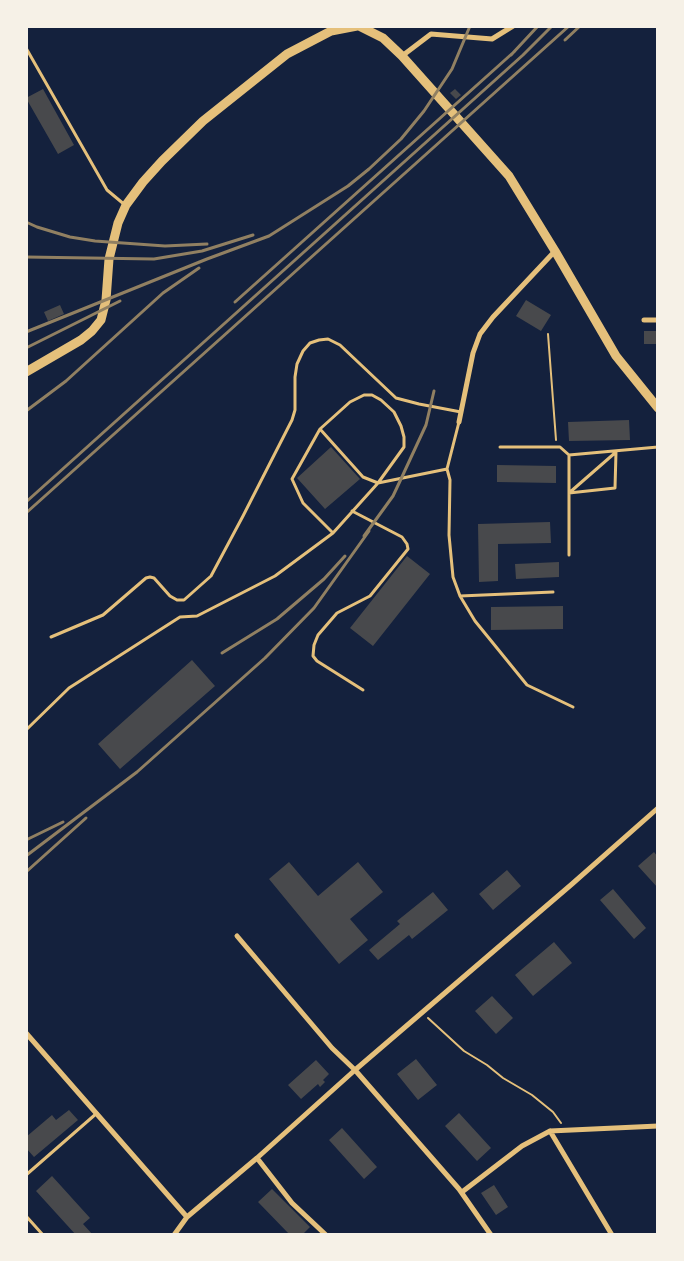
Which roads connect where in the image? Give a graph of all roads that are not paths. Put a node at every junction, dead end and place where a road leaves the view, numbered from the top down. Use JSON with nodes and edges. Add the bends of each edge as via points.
{"nodes":[{"id":1,"x":358,"y":26,"type":"edge"},
{"id":2,"x":513,"y":26,"type":"edge"},
{"id":3,"x":26,"y":48,"type":"edge"},
{"id":4,"x":402,"y":56,"type":"junction"},
{"id":5,"x":126,"y":205,"type":"junction"},
{"id":6,"x":555,"y":251,"type":"junction"},
{"id":7,"x":644,"y":320,"type":"dead end"},
{"id":8,"x":658,"y":320,"type":"edge"},
{"id":9,"x":26,"y":372,"type":"edge"},
{"id":10,"x":658,"y":408,"type":"edge"},
{"id":11,"x":461,"y":412,"type":"junction"},
{"id":12,"x":459,"y":422,"type":"joint"},
{"id":13,"x":320,"y":429,"type":"junction"},
{"id":14,"x":500,"y":447,"type":"dead end"},
{"id":15,"x":658,"y":447,"type":"edge"},
{"id":16,"x":616,"y":452,"type":"junction"},
{"id":17,"x":570,"y":455,"type":"junction"},
{"id":18,"x":447,"y":469,"type":"junction"},
{"id":19,"x":378,"y":483,"type":"junction"},
{"id":20,"x":569,"y":493,"type":"junction"},
{"id":21,"x":352,"y":511,"type":"junction"},
{"id":22,"x":333,"y":533,"type":"junction"},
{"id":23,"x":569,"y":555,"type":"dead end"},
{"id":24,"x":553,"y":592,"type":"dead end"},
{"id":25,"x":460,"y":596,"type":"junction"},
{"id":26,"x":51,"y":637,"type":"dead end"},
{"id":27,"x":362,"y":690,"type":"dead end"},
{"id":28,"x":573,"y":707,"type":"dead end"},
{"id":29,"x":26,"y":730,"type":"edge"},
{"id":30,"x":658,"y":808,"type":"edge"},
{"id":31,"x":237,"y":936,"type":"dead end"},
{"id":32,"x":26,"y":1033,"type":"edge"},
{"id":33,"x":355,"y":1070,"type":"junction"},
{"id":34,"x":97,"y":1113,"type":"junction"},
{"id":35,"x":658,"y":1126,"type":"edge"},
{"id":36,"x":550,"y":1131,"type":"junction"},
{"id":37,"x":257,"y":1158,"type":"junction"},
{"id":38,"x":26,"y":1175,"type":"edge"},
{"id":39,"x":462,"y":1192,"type":"junction"},
{"id":40,"x":26,"y":1216,"type":"edge"},
{"id":41,"x":187,"y":1217,"type":"junction"},
{"id":42,"x":43,"y":1235,"type":"edge"},
{"id":43,"x":174,"y":1235,"type":"edge"},
{"id":44,"x":326,"y":1235,"type":"edge"},
{"id":45,"x":491,"y":1235,"type":"edge"},
{"id":46,"x":612,"y":1235,"type":"edge"}],
"edges":[{"from":1,"to":4,"type":"main road","via":[[383,38]]},
{"from":1,"to":5,"type":"main road","via":[[331,31],[287,54],[248,83],[162,161]]},
{"from":2,"to":4,"type":"street","via":[[492,39],[431,34]]},
{"from":3,"to":5,"type":"lane","via":[[107,190]]},
{"from":4,"to":6,"type":"main road","via":[[509,176]]},
{"from":5,"to":9,"type":"main road","via":[[112,243],[101,320],[81,340]]},
{"from":6,"to":10,"type":"main road","via":[[616,356]]},
{"from":6,"to":11,"type":"street","via":[[480,334],[472,353]]},
{"from":7,"to":8,"type":"street"},
{"from":11,"to":12,"type":"street"},
{"from":11,"to":26,"type":"lane","via":[[396,398],[340,345],[328,339],[310,343],[297,364],[292,420],[211,576],[184,600],[170,596],[154,578],[146,578],[103,615]]},
{"from":12,"to":18,"type":"lane"},
{"from":13,"to":19,"type":"lane","via":[[363,477]]},
{"from":13,"to":19,"type":"lane","via":[[350,402],[364,395],[372,395],[388,406],[401,426],[404,447]]},
{"from":13,"to":22,"type":"lane","via":[[292,479],[303,503]]},
{"from":14,"to":17,"type":"lane","via":[[560,447]]},
{"from":15,"to":16,"type":"lane"},
{"from":16,"to":17,"type":"lane"},
{"from":16,"to":20,"type":"lane"},
{"from":16,"to":20,"type":"lane","via":[[615,488]]},
{"from":17,"to":20,"type":"lane"},
{"from":18,"to":19,"type":"lane"},
{"from":18,"to":25,"type":"lane","via":[[450,480],[449,535],[454,577]]},
{"from":19,"to":21,"type":"lane"},
{"from":20,"to":23,"type":"lane"},
{"from":21,"to":22,"type":"lane"},
{"from":21,"to":27,"type":"lane","via":[[402,537],[408,550],[370,596],[337,613],[318,635],[314,645],[313,656],[317,661]]},
{"from":22,"to":29,"type":"lane","via":[[275,576],[197,616],[180,618],[77,683]]},
{"from":24,"to":25,"type":"lane"},
{"from":25,"to":28,"type":"lane","via":[[475,620],[528,685]]},
{"from":30,"to":33,"type":"street"},
{"from":31,"to":33,"type":"street","via":[[332,1048]]},
{"from":32,"to":34,"type":"street"},
{"from":33,"to":37,"type":"street"},
{"from":33,"to":39,"type":"street"},
{"from":34,"to":38,"type":"lane"},
{"from":34,"to":41,"type":"street"},
{"from":35,"to":36,"type":"street"},
{"from":36,"to":39,"type":"street","via":[[522,1146]]},
{"from":36,"to":46,"type":"street"},
{"from":37,"to":41,"type":"street"},
{"from":37,"to":44,"type":"street","via":[[292,1203]]},
{"from":39,"to":45,"type":"street"},
{"from":40,"to":42,"type":"lane"},
{"from":41,"to":43,"type":"street"}]}
